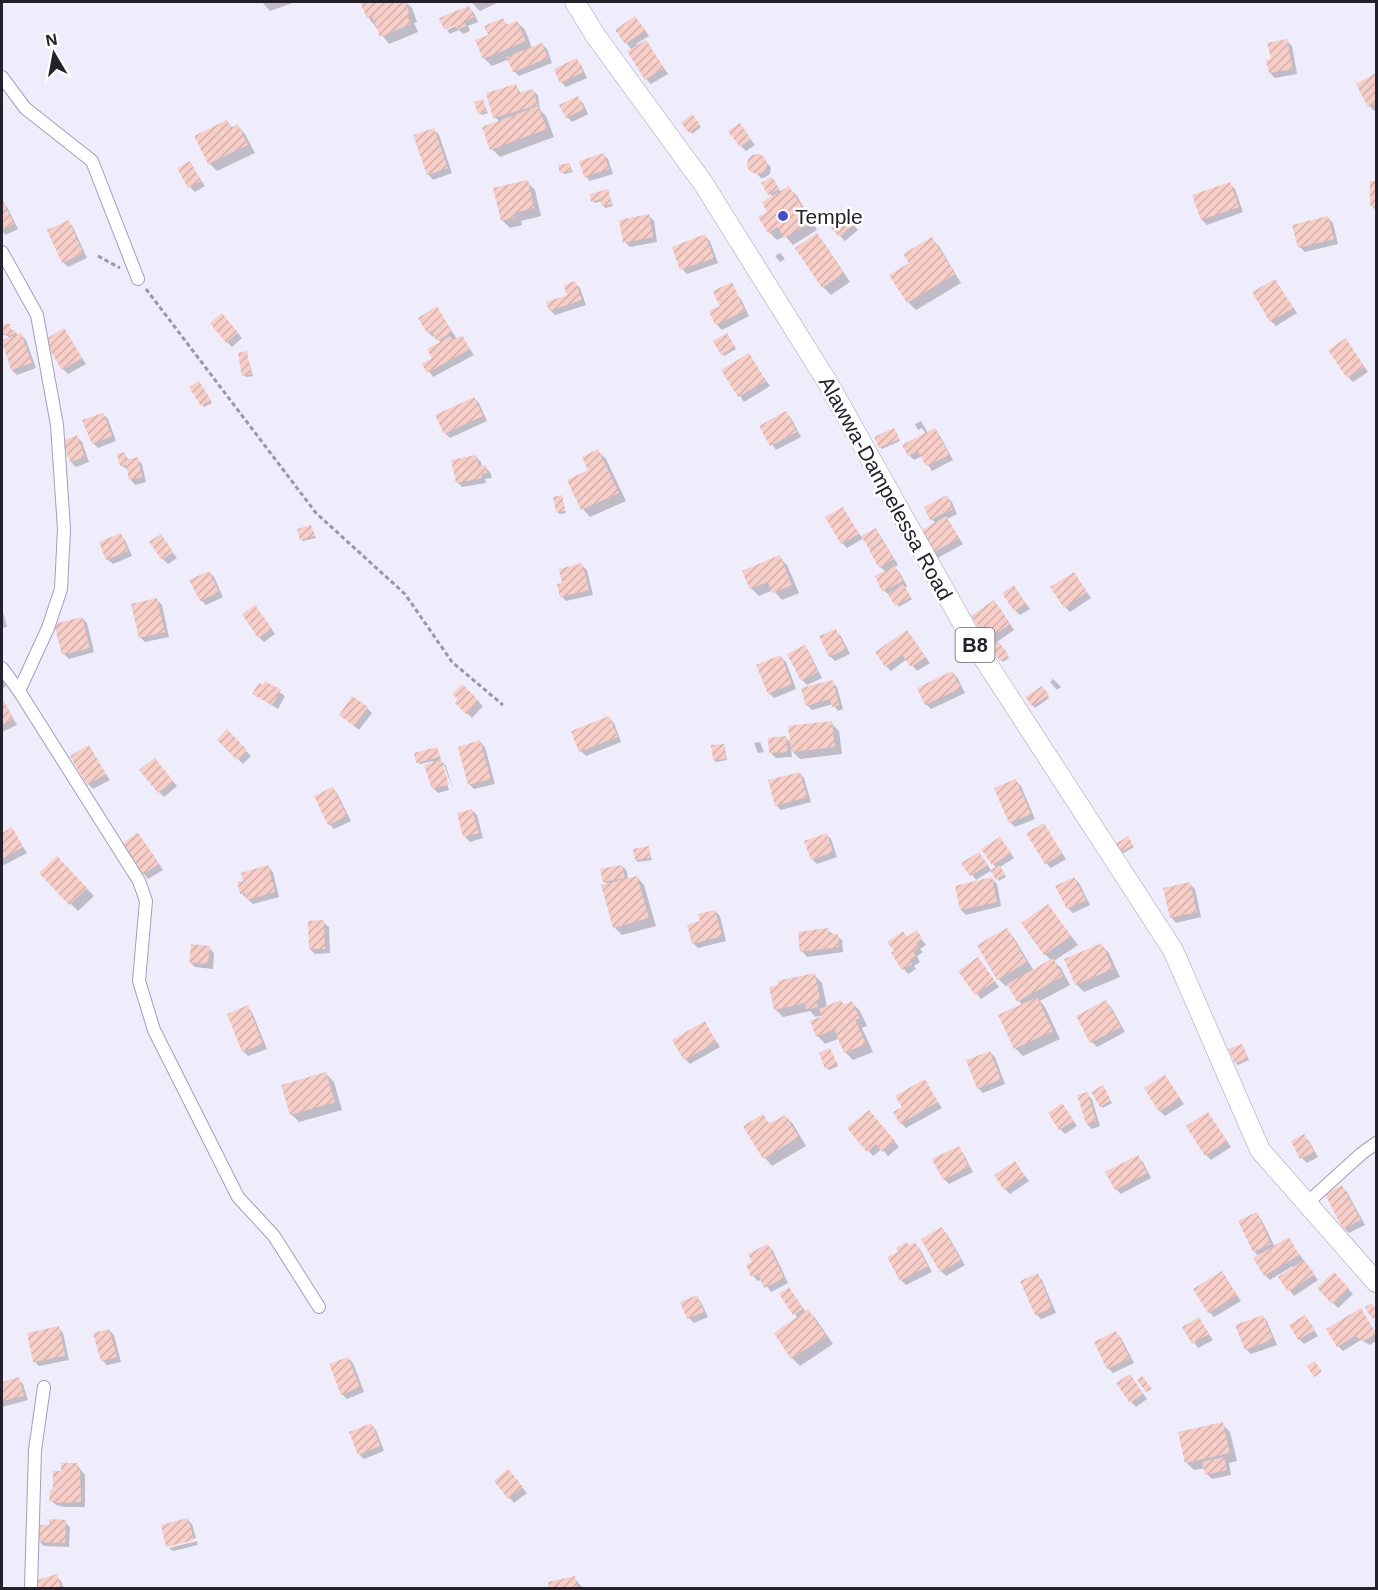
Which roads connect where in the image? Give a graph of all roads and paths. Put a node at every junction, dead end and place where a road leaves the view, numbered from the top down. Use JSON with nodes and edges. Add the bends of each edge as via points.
{"nodes":[{"id":1,"x":575,"y":2,"type":"edge"},
{"id":2,"x":2,"y":77,"type":"edge"},
{"id":3,"x":2,"y":252,"type":"edge"},
{"id":4,"x":99,"y":256,"type":"dead end"},
{"id":5,"x":138,"y":279,"type":"junction"},
{"id":6,"x":2,"y":668,"type":"edge"},
{"id":7,"x":19,"y":691,"type":"junction"},
{"id":8,"x":503,"y":705,"type":"dead end"},
{"id":9,"x":1377,"y":1143,"type":"edge"},
{"id":10,"x":1307,"y":1203,"type":"junction"},
{"id":11,"x":1377,"y":1282,"type":"edge"},
{"id":12,"x":319,"y":1306,"type":"dead end"},
{"id":13,"x":44,"y":1387,"type":"dead end"},
{"id":14,"x":31,"y":1588,"type":"edge"}],
"edges":[{"from":1,"to":10,"type":"main road","name":"Alawwa-Dampelessa Road","number":"B8","via":[[703,183],[828,383],[975,645],[1173,950],[1260,1150]]},
{"from":2,"to":5,"type":"street","via":[[25,108],[92,162]]},
{"from":3,"to":7,"type":"street","via":[[38,315],[57,425],[64,529],[61,589]]},
{"from":4,"to":5,"type":"path"},
{"from":5,"to":8,"type":"path","via":[[316,513],[405,594],[452,662]]},
{"from":6,"to":7,"type":"street"},
{"from":7,"to":12,"type":"street","via":[[139,881],[146,901],[139,981],[154,1030],[238,1197],[274,1236]]},
{"from":9,"to":10,"type":"street"},
{"from":10,"to":11,"type":"main road","name":"Alawwa-Dampelessa Road","number":"B8"},
{"from":13,"to":14,"type":"street","via":[[34,1450]]}]}
